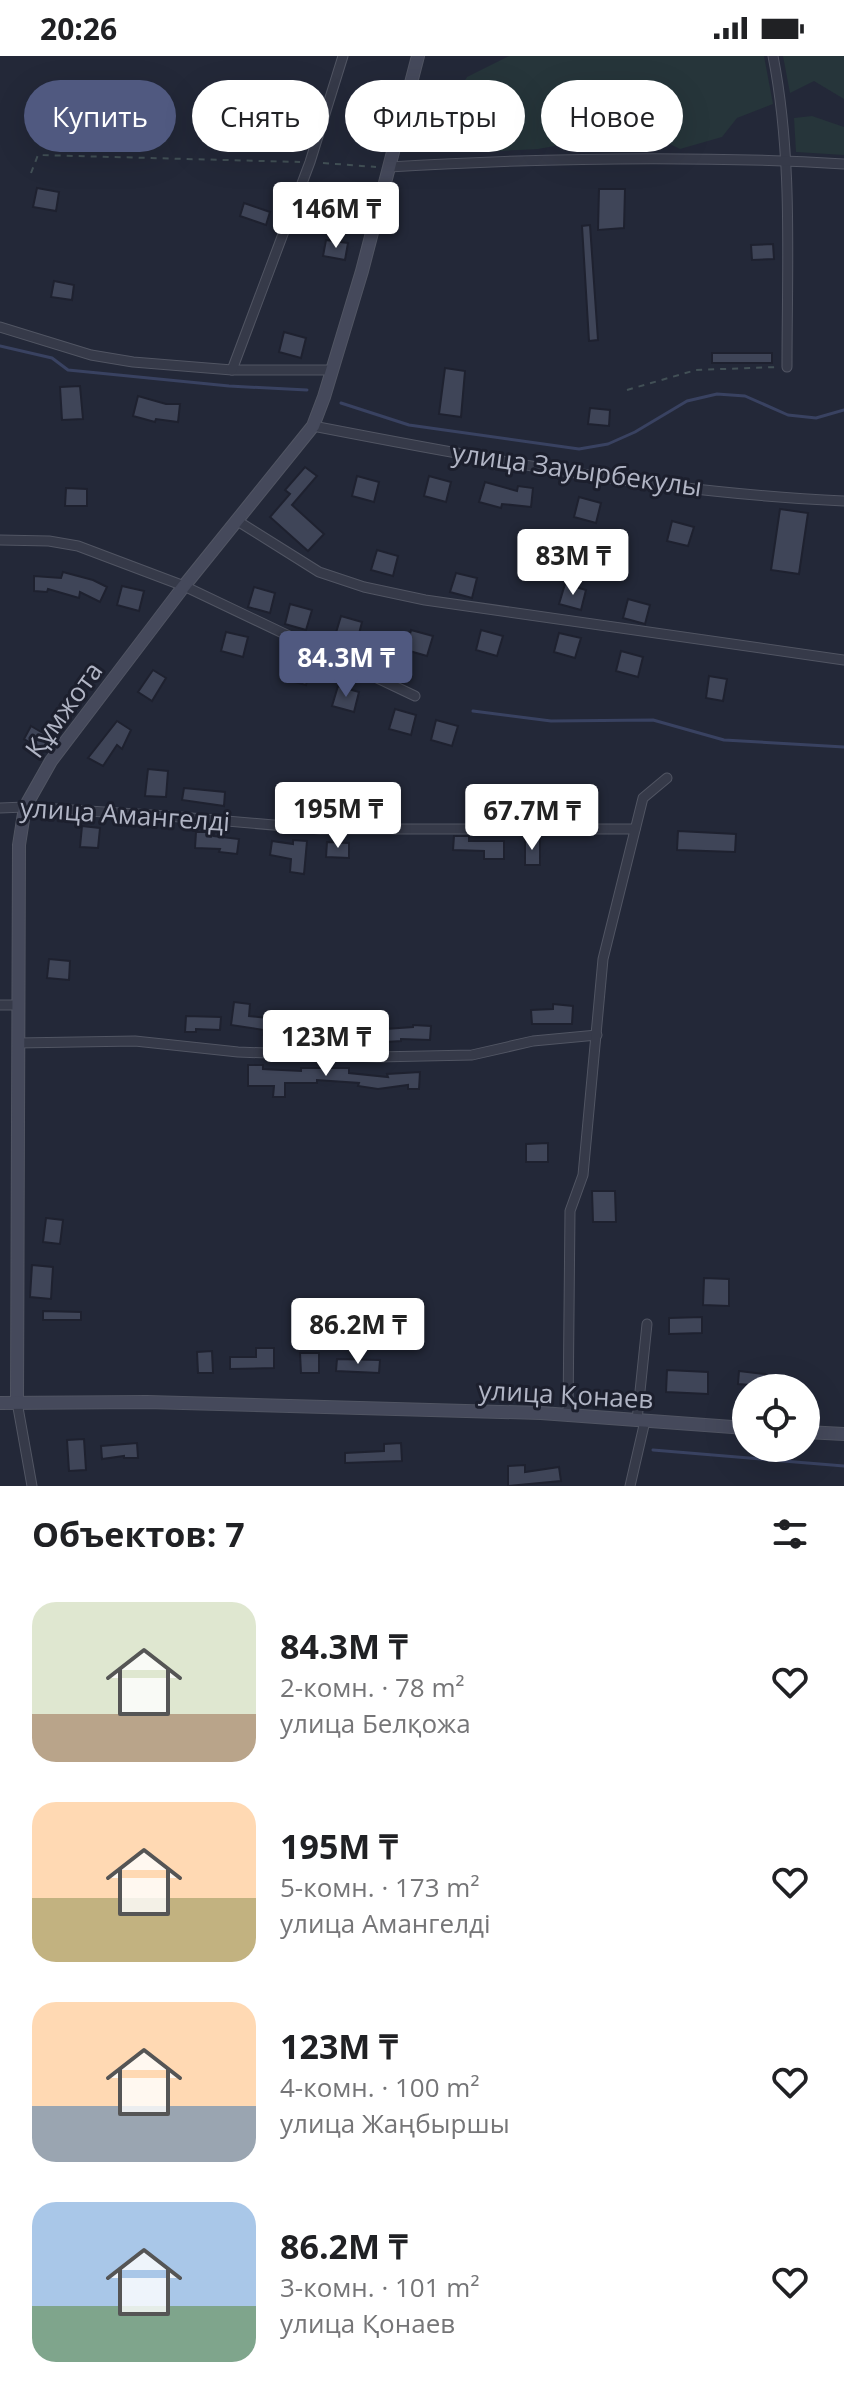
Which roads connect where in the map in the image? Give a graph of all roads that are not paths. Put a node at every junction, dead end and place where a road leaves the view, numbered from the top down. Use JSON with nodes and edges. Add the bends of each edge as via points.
{"nodes":[{"id":1,"x":343,"y":56,"type":"edge"},
{"id":2,"x":418,"y":56,"type":"edge"},
{"id":3,"x":773,"y":56,"type":"edge"},
{"id":4,"x":787,"y":161,"type":"junction"},
{"id":5,"x":844,"y":164,"type":"edge"},
{"id":6,"x":389,"y":167,"type":"junction"},
{"id":7,"x":0,"y":327,"type":"edge"},
{"id":8,"x":787,"y":367,"type":"road end"},
{"id":9,"x":232,"y":370,"type":"junction"},
{"id":10,"x":331,"y":370,"type":"junction"},
{"id":11,"x":313,"y":426,"type":"junction"},
{"id":12,"x":844,"y":501,"type":"edge"},
{"id":13,"x":236,"y":520,"type":"junction"},
{"id":14,"x":0,"y":540,"type":"edge"},
{"id":15,"x":184,"y":586,"type":"junction"},
{"id":16,"x":844,"y":660,"type":"edge"},
{"id":17,"x":415,"y":696,"type":"dead end"},
{"id":18,"x":667,"y":778,"type":"dead end"},
{"id":19,"x":25,"y":807,"type":"junction"},
{"id":20,"x":0,"y":808,"type":"edge"},
{"id":21,"x":635,"y":829,"type":"junction"},
{"id":22,"x":0,"y":1005,"type":"edge"},
{"id":23,"x":18,"y":1005,"type":"junction"},
{"id":24,"x":597,"y":1035,"type":"junction"},
{"id":25,"x":18,"y":1043,"type":"junction"},
{"id":26,"x":647,"y":1324,"type":"dead end"},
{"id":27,"x":17,"y":1402,"type":"junction"},
{"id":28,"x":0,"y":1403,"type":"edge"},
{"id":29,"x":568,"y":1415,"type":"junction"},
{"id":30,"x":641,"y":1421,"type":"junction"},
{"id":31,"x":732,"y":1427,"type":"edge"},
{"id":32,"x":820,"y":1433,"type":"edge"},
{"id":33,"x":844,"y":1434,"type":"edge"},
{"id":34,"x":32,"y":1486,"type":"edge"},
{"id":35,"x":630,"y":1486,"type":"edge"}],
"edges":[{"from":1,"to":9,"type":"street","via":[[310,162]]},
{"from":2,"to":6,"type":"street","name":"Құмжота"},
{"from":3,"to":4,"type":"street"},
{"from":4,"to":5,"type":"street"},
{"from":4,"to":6,"type":"street","via":[[511,160]]},
{"from":4,"to":8,"type":"street"},
{"from":6,"to":10,"type":"street","name":"Құмжота"},
{"from":7,"to":9,"type":"street","via":[[91,355]]},
{"from":9,"to":10,"type":"street"},
{"from":10,"to":11,"type":"street","name":"Құмжота"},
{"from":11,"to":12,"type":"street","name":"улица Зауырбекулы","via":[[486,460],[656,484]]},
{"from":11,"to":13,"type":"street","name":"Құмжота"},
{"from":13,"to":15,"type":"street","name":"Құмжота"},
{"from":13,"to":16,"type":"street","via":[[319,572],[364,587]]},
{"from":14,"to":15,"type":"street","via":[[78,546]]},
{"from":15,"to":17,"type":"street"},
{"from":15,"to":19,"type":"street","name":"Құмжота","via":[[51,761]]},
{"from":18,"to":21,"type":"street","via":[[643,798]]},
{"from":19,"to":20,"type":"street","name":"улица Амангелді"},
{"from":19,"to":21,"type":"street","name":"улица Амангелді","via":[[320,829]]},
{"from":19,"to":23,"type":"street","name":"Құмжота","via":[[19,845]]},
{"from":21,"to":24,"type":"street","via":[[603,959]]},
{"from":22,"to":23,"type":"street"},
{"from":23,"to":25,"type":"street","name":"Құмжота"},
{"from":24,"to":25,"type":"street","via":[[533,1041],[472,1055],[377,1057],[238,1052],[135,1041]]},
{"from":24,"to":29,"type":"street","via":[[583,1175],[570,1211]]},
{"from":25,"to":27,"type":"street","name":"Құмжота"},
{"from":26,"to":30,"type":"street"},
{"from":27,"to":28,"type":"street","name":"улица Қонаев"},
{"from":27,"to":29,"type":"street","name":"улица Қонаев"},
{"from":27,"to":34,"type":"street","name":"Құмжота"},
{"from":29,"to":30,"type":"street","name":"улица Қонаев"},
{"from":30,"to":31,"type":"street","name":"улица Қонаев"},
{"from":30,"to":35,"type":"street"},
{"from":32,"to":33,"type":"street"}]}
